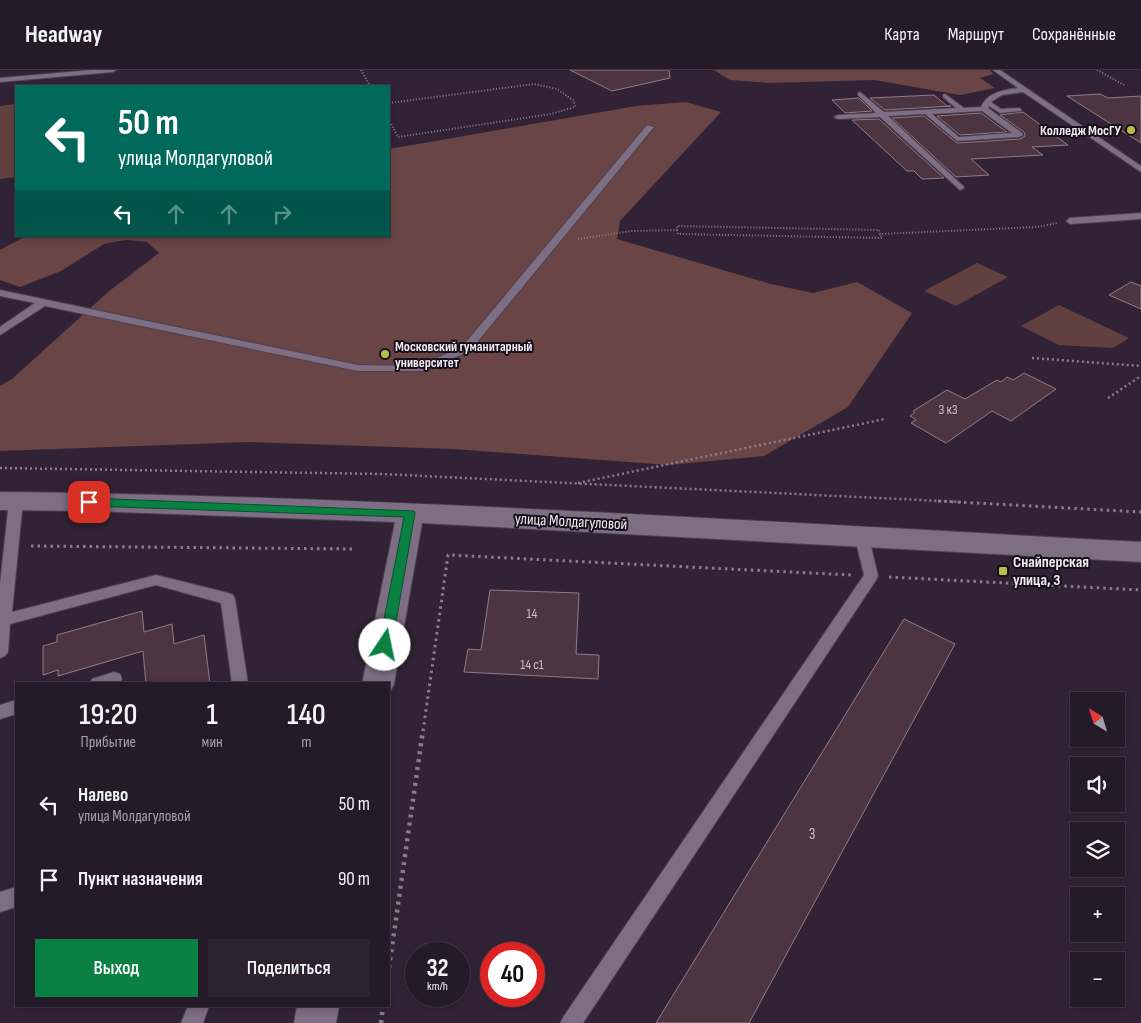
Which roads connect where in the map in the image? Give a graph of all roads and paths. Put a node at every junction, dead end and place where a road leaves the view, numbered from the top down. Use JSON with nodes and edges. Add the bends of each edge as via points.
{"nodes":[{"id":1,"x":113,"y":70,"type":"edge"},
{"id":2,"x":361,"y":70,"type":"edge"},
{"id":3,"x":996,"y":70,"type":"edge"},
{"id":4,"x":1097,"y":70,"type":"edge"},
{"id":5,"x":0,"y":80,"type":"edge"},
{"id":6,"x":369,"y":85,"type":"edge"},
{"id":7,"x":1124,"y":85,"type":"dead end"},
{"id":8,"x":1022,"y":90,"type":"junction"},
{"id":9,"x":860,"y":94,"type":"dead end"},
{"id":10,"x":945,"y":96,"type":"dead end"},
{"id":11,"x":390,"y":103,"type":"edge"},
{"id":12,"x":985,"y":105,"type":"junction"},
{"id":13,"x":962,"y":110,"type":"junction"},
{"id":14,"x":1019,"y":110,"type":"dead end"},
{"id":15,"x":926,"y":112,"type":"junction"},
{"id":16,"x":881,"y":115,"type":"junction"},
{"id":17,"x":838,"y":117,"type":"dead end"},
{"id":18,"x":390,"y":122,"type":"edge"},
{"id":19,"x":650,"y":127,"type":"dead end"},
{"id":20,"x":1141,"y":170,"type":"edge"},
{"id":21,"x":960,"y":188,"type":"dead end"},
{"id":22,"x":1141,"y":216,"type":"edge"},
{"id":23,"x":1070,"y":222,"type":"joint"},
{"id":24,"x":678,"y":230,"type":"junction"},
{"id":25,"x":880,"y":234,"type":"junction"},
{"id":26,"x":554,"y":242,"type":"junction"},
{"id":27,"x":0,"y":293,"type":"edge"},
{"id":28,"x":44,"y":302,"type":"junction"},
{"id":29,"x":0,"y":332,"type":"edge"},
{"id":30,"x":1032,"y":358,"type":"dead end"},
{"id":31,"x":1141,"y":366,"type":"edge"},
{"id":32,"x":1141,"y":376,"type":"edge"},
{"id":33,"x":1108,"y":398,"type":"dead end"},
{"id":34,"x":885,"y":419,"type":"dead end"},
{"id":35,"x":0,"y":468,"type":"edge"},
{"id":36,"x":572,"y":484,"type":"junction"},
{"id":37,"x":8,"y":501,"type":"edge"},
{"id":38,"x":1141,"y":512,"type":"edge"},
{"id":39,"x":410,"y":513,"type":"junction"},
{"id":40,"x":862,"y":538,"type":"junction"},
{"id":41,"x":11,"y":545,"type":"junction"},
{"id":42,"x":353,"y":549,"type":"dead end"},
{"id":43,"x":1141,"y":552,"type":"edge"},
{"id":44,"x":871,"y":576,"type":"junction"},
{"id":45,"x":1141,"y":590,"type":"edge"},
{"id":46,"x":4,"y":620,"type":"junction"},
{"id":47,"x":0,"y":652,"type":"edge"},
{"id":48,"x":114,"y":679,"type":"dead end"},
{"id":49,"x":104,"y":682,"type":"edge"},
{"id":50,"x":240,"y":682,"type":"edge"},
{"id":51,"x":378,"y":682,"type":"edge"},
{"id":52,"x":15,"y":708,"type":"edge"},
{"id":53,"x":0,"y":712,"type":"edge"},
{"id":54,"x":15,"y":897,"type":"edge"},
{"id":55,"x":0,"y":902,"type":"edge"},
{"id":56,"x":390,"y":961,"type":"edge"},
{"id":57,"x":200,"y":1007,"type":"edge"},
{"id":58,"x":318,"y":1007,"type":"edge"},
{"id":59,"x":383,"y":1007,"type":"edge"},
{"id":60,"x":192,"y":1023,"type":"edge"},
{"id":61,"x":315,"y":1023,"type":"edge"},
{"id":62,"x":381,"y":1023,"type":"edge"},
{"id":63,"x":571,"y":1023,"type":"edge"}],
"edges":[{"from":1,"to":5,"type":"lane"},
{"from":2,"to":6,"type":"path"},
{"from":3,"to":8,"type":"lane"},
{"from":4,"to":7,"type":"path"},
{"from":8,"to":12,"type":"lane","via":[[996,94]]},
{"from":8,"to":20,"type":"lane"},
{"from":9,"to":16,"type":"lane"},
{"from":10,"to":13,"type":"lane"},
{"from":11,"to":18,"type":"path","via":[[534,84],[557,88],[574,101],[575,107],[551,114],[398,137]]},
{"from":12,"to":13,"type":"lane"},
{"from":12,"to":14,"type":"lane","via":[[1000,111]]},
{"from":12,"to":15,"type":"lane","via":[[1019,135],[957,139]]},
{"from":13,"to":15,"type":"lane"},
{"from":15,"to":16,"type":"lane"},
{"from":16,"to":17,"type":"lane"},
{"from":16,"to":21,"type":"lane"},
{"from":19,"to":26,"type":"lane"},
{"from":22,"to":23,"type":"lane"},
{"from":23,"to":25,"type":"path"},
{"from":24,"to":25,"type":"path","via":[[677,226],[879,230]]},
{"from":24,"to":25,"type":"path","via":[[678,234],[882,238]]},
{"from":24,"to":26,"type":"path","via":[[632,231]]},
{"from":26,"to":28,"type":"lane","via":[[466,350],[420,369],[358,368]]},
{"from":27,"to":28,"type":"lane"},
{"from":28,"to":29,"type":"lane"},
{"from":30,"to":31,"type":"path"},
{"from":32,"to":33,"type":"path"},
{"from":34,"to":36,"type":"path"},
{"from":35,"to":36,"type":"path","via":[[382,474]]},
{"from":36,"to":38,"type":"path"},
{"from":37,"to":39,"type":"street","name":"улица Молдагуловой"},
{"from":37,"to":41,"type":"lane"},
{"from":39,"to":40,"type":"street","name":"улица Молдагуловой"},
{"from":39,"to":51,"type":"street"},
{"from":40,"to":43,"type":"street","name":"улица Молдагуловой"},
{"from":40,"to":44,"type":"lane"},
{"from":41,"to":42,"type":"path"},
{"from":41,"to":46,"type":"lane"},
{"from":44,"to":45,"type":"path"},
{"from":44,"to":56,"type":"path","via":[[448,555]]},
{"from":44,"to":63,"type":"lane"},
{"from":46,"to":47,"type":"lane"},
{"from":46,"to":50,"type":"lane","via":[[156,580],[228,599]]},
{"from":48,"to":49,"type":"lane"},
{"from":52,"to":53,"type":"lane"},
{"from":54,"to":55,"type":"lane"},
{"from":57,"to":60,"type":"lane"},
{"from":58,"to":61,"type":"street"},
{"from":59,"to":62,"type":"path"}]}
